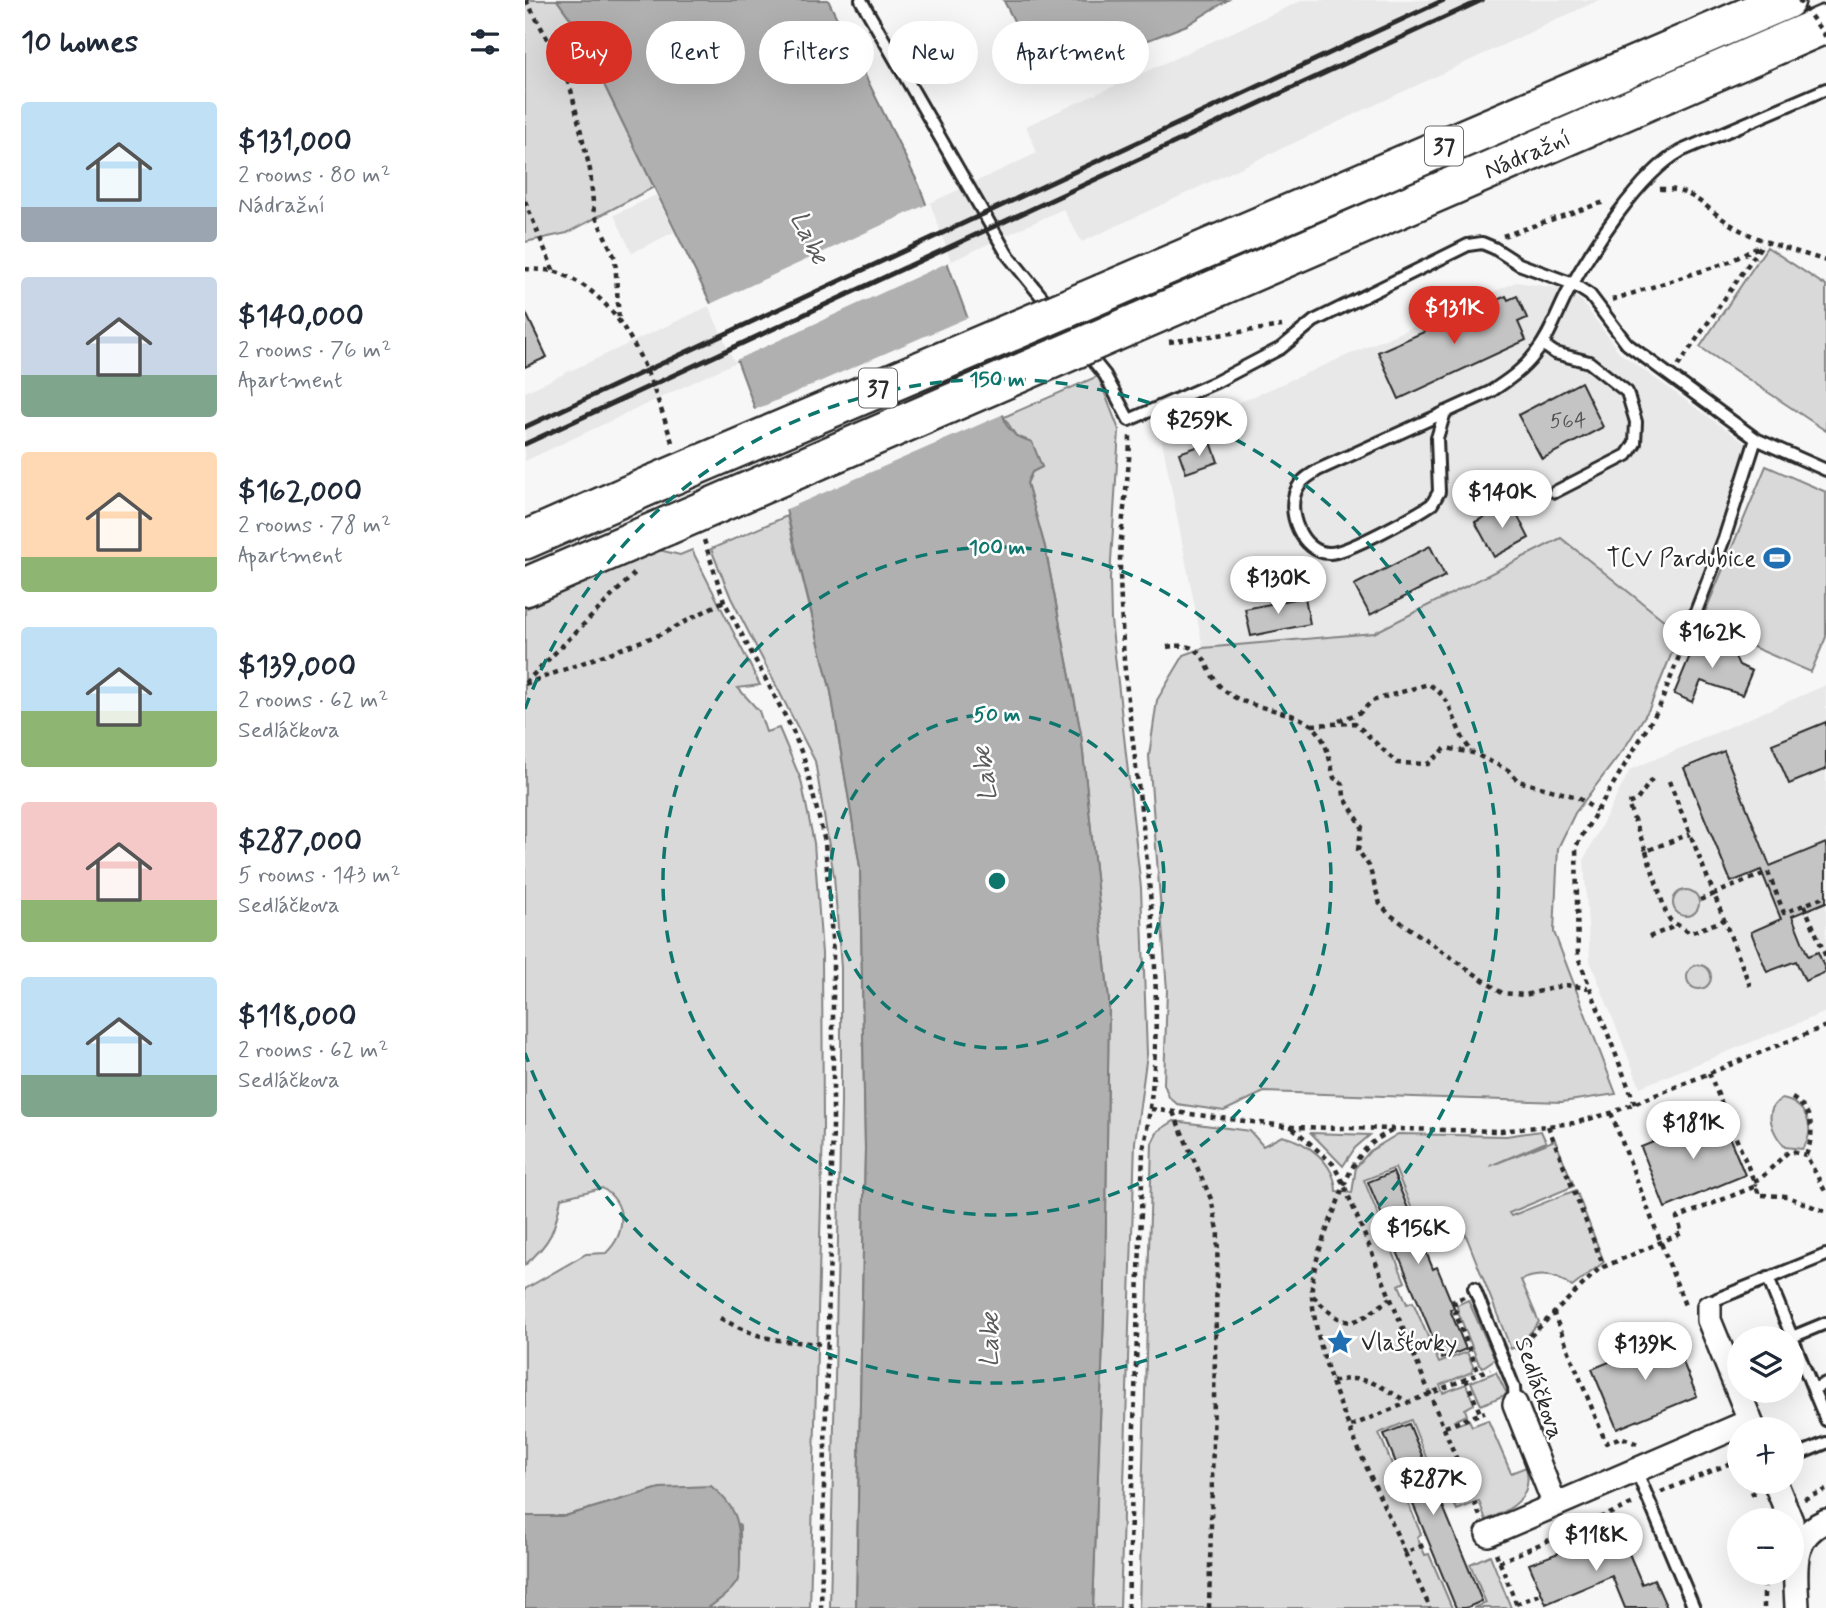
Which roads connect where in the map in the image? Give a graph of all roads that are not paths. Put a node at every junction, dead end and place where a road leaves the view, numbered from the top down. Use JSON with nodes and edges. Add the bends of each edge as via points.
{"nodes":[{"id":1,"x":861,"y":0,"type":"edge"},
{"id":2,"x":1786,"y":0,"type":"edge"},
{"id":3,"x":1826,"y":24,"type":"edge"},
{"id":4,"x":1826,"y":89,"type":"edge"},
{"id":5,"x":1573,"y":284,"type":"junction"},
{"id":6,"x":1542,"y":344,"type":"junction"},
{"id":7,"x":1445,"y":412,"type":"junction"},
{"id":8,"x":1756,"y":439,"type":"junction"},
{"id":9,"x":1826,"y":470,"type":"edge"},
{"id":10,"x":1556,"y":492,"type":"dead end"},
{"id":11,"x":525,"y":540,"type":"edge"},
{"id":12,"x":525,"y":587,"type":"edge"},
{"id":13,"x":1691,"y":627,"type":"road end"},
{"id":14,"x":1826,"y":1255,"type":"edge"},
{"id":15,"x":1768,"y":1278,"type":"junction"},
{"id":16,"x":1475,"y":1288,"type":"dead end"},
{"id":17,"x":1699,"y":1312,"type":"joint"},
{"id":18,"x":1826,"y":1323,"type":"edge"},
{"id":19,"x":1788,"y":1326,"type":"edge"},
{"id":20,"x":1804,"y":1332,"type":"edge"},
{"id":21,"x":1804,"y":1367,"type":"edge"},
{"id":22,"x":1826,"y":1383,"type":"edge"},
{"id":23,"x":1813,"y":1389,"type":"junction"},
{"id":24,"x":1514,"y":1404,"type":"joint"},
{"id":25,"x":1749,"y":1417,"type":"edge"},
{"id":26,"x":1826,"y":1420,"type":"edge"},
{"id":27,"x":1727,"y":1435,"type":"edge"},
{"id":28,"x":1826,"y":1443,"type":"edge"},
{"id":29,"x":1804,"y":1452,"type":"edge"},
{"id":30,"x":1636,"y":1470,"type":"junction"},
{"id":31,"x":1555,"y":1505,"type":"junction"},
{"id":32,"x":1826,"y":1521,"type":"edge"},
{"id":33,"x":1804,"y":1529,"type":"edge"},
{"id":34,"x":1488,"y":1534,"type":"road end"},
{"id":35,"x":1797,"y":1585,"type":"edge"},
{"id":36,"x":1694,"y":1608,"type":"edge"},
{"id":37,"x":1797,"y":1608,"type":"edge"}],
"edges":[{"from":1,"to":5,"type":"lane","via":[[1002,246],[1105,375],[1129,420],[1216,382],[1281,348],[1314,321],[1460,249],[1482,243],[1519,264]]},
{"from":2,"to":11,"type":"main road","name":"Nádražní","number":"37","bridge":true},
{"from":3,"to":12,"type":"main road","name":"Nádražní","number":"37","bridge":true,"via":[[1113,333],[685,529]]},
{"from":4,"to":5,"type":"lane","via":[[1660,164],[1634,192]]},
{"from":5,"to":6,"type":"lane"},
{"from":5,"to":8,"type":"lane","via":[[1590,295],[1627,344]]},
{"from":6,"to":7,"type":"lane","via":[[1507,380]]},
{"from":6,"to":10,"type":"lane","via":[[1555,353],[1589,362],[1627,392],[1636,422],[1635,443],[1627,455]]},
{"from":7,"to":7,"type":"lane","via":[[1437,438],[1439,492],[1432,504],[1339,552],[1312,547],[1299,530],[1293,508],[1301,482]]},
{"from":8,"to":9,"type":"lane"},
{"from":8,"to":13,"type":"lane"},
{"from":14,"to":15,"type":"lane"},
{"from":15,"to":17,"type":"lane","via":[[1717,1299]]},
{"from":15,"to":19,"type":"lane"},
{"from":16,"to":24,"type":"lane","name":"Sedláčkova","via":[[1514,1387]]},
{"from":17,"to":25,"type":"street","via":[[1709,1320]]},
{"from":18,"to":20,"type":"lane"},
{"from":21,"to":23,"type":"lane"},
{"from":22,"to":23,"type":"lane"},
{"from":23,"to":26,"type":"lane"},
{"from":24,"to":31,"type":"street","name":"Sedláčkova"},
{"from":27,"to":30,"type":"street"},
{"from":28,"to":29,"type":"lane"},
{"from":30,"to":31,"type":"street"},
{"from":30,"to":36,"type":"lane"},
{"from":31,"to":34,"type":"street"},
{"from":32,"to":33,"type":"street"},
{"from":35,"to":37,"type":"street"}]}
